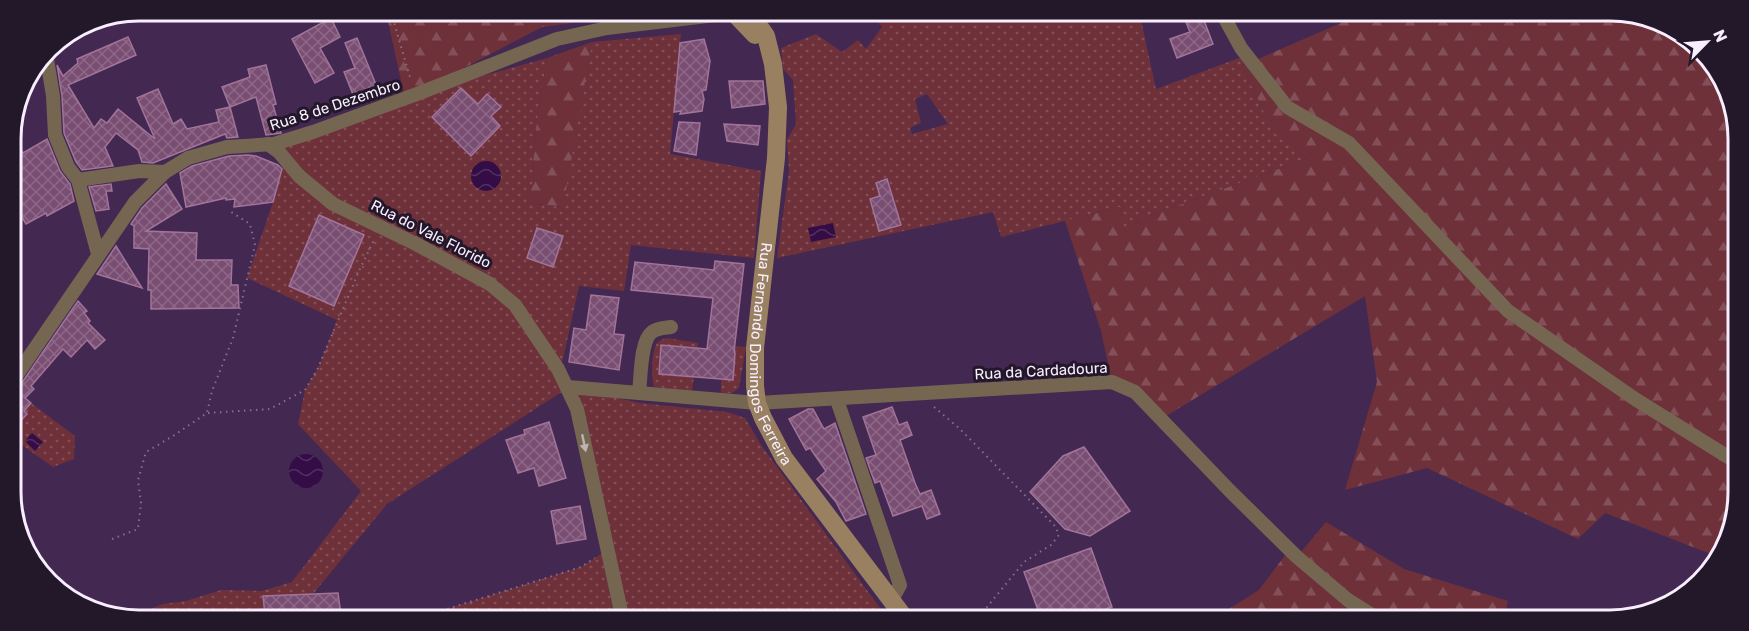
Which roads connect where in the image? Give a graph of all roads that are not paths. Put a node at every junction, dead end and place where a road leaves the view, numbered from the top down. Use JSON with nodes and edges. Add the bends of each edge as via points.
{"nodes":[{"id":1,"x":666,"y":21,"type":"edge"},
{"id":2,"x":742,"y":21,"type":"edge"},
{"id":3,"x":756,"y":21,"type":"edge"},
{"id":4,"x":1226,"y":21,"type":"edge"},
{"id":5,"x":769,"y":53,"type":"junction"},
{"id":6,"x":48,"y":64,"type":"edge"},
{"id":7,"x":268,"y":144,"type":"junction"},
{"id":8,"x":165,"y":172,"type":"junction"},
{"id":9,"x":78,"y":180,"type":"junction"},
{"id":10,"x":98,"y":254,"type":"junction"},
{"id":11,"x":671,"y":327,"type":"dead end"},
{"id":12,"x":21,"y":369,"type":"edge"},
{"id":13,"x":568,"y":387,"type":"junction"},
{"id":14,"x":639,"y":393,"type":"junction"},
{"id":15,"x":837,"y":399,"type":"junction"},
{"id":16,"x":757,"y":403,"type":"junction"},
{"id":17,"x":1728,"y":457,"type":"edge"},
{"id":18,"x":890,"y":598,"type":"junction"},
{"id":19,"x":621,"y":610,"type":"edge"},
{"id":20,"x":899,"y":610,"type":"edge"},
{"id":21,"x":1364,"y":610,"type":"edge"}],
"edges":[{"from":1,"to":7,"type":"street","name":"Rua 8 de Dezembro","via":[[557,39],[313,132]]},
{"from":2,"to":5,"type":"street","name":"Rua Fernando Domingos Ferreira"},
{"from":3,"to":5,"type":"street","name":"Rua Fernando Domingos Ferreira","via":[[766,36]]},
{"from":4,"to":17,"type":"street","via":[[1241,48],[1287,107],[1349,143],[1508,311],[1635,399]]},
{"from":5,"to":16,"type":"street","name":"Rua Fernando Domingos Ferreira","via":[[777,88],[778,127],[755,348]]},
{"from":6,"to":9,"type":"street","via":[[55,135]]},
{"from":7,"to":8,"type":"street","name":"Rua 8 de Dezembro","via":[[227,147],[188,158]]},
{"from":7,"to":13,"type":"street","name":"Rua do Vale Florido","via":[[333,204],[490,284],[514,304]]},
{"from":8,"to":9,"type":"street","via":[[138,171]]},
{"from":8,"to":10,"type":"street","name":"Rua 8 de Dezembro","via":[[135,202]]},
{"from":9,"to":10,"type":"street"},
{"from":10,"to":12,"type":"street","name":"Rua 8 de Dezembro"},
{"from":11,"to":14,"type":"street","via":[[657,329],[645,342]]},
{"from":13,"to":14,"type":"street","name":"Rua da Cardadoura"},
{"from":13,"to":19,"type":"street","name":"Rua do Vale Florido","one_way":true,"via":[[577,409]]},
{"from":14,"to":16,"type":"street","name":"Rua da Cardadoura"},
{"from":15,"to":16,"type":"street","name":"Rua da Cardadoura"},
{"from":15,"to":18,"type":"street","via":[[900,585]]},
{"from":15,"to":21,"type":"street","name":"Rua da Cardadoura","via":[[1112,382],[1135,392],[1297,557]]},
{"from":16,"to":18,"type":"street","name":"Rua Fernando Domingos Ferreira","via":[[784,458]]},
{"from":18,"to":20,"type":"street","name":"Rua Fernando Domingos Ferreira"}]}
